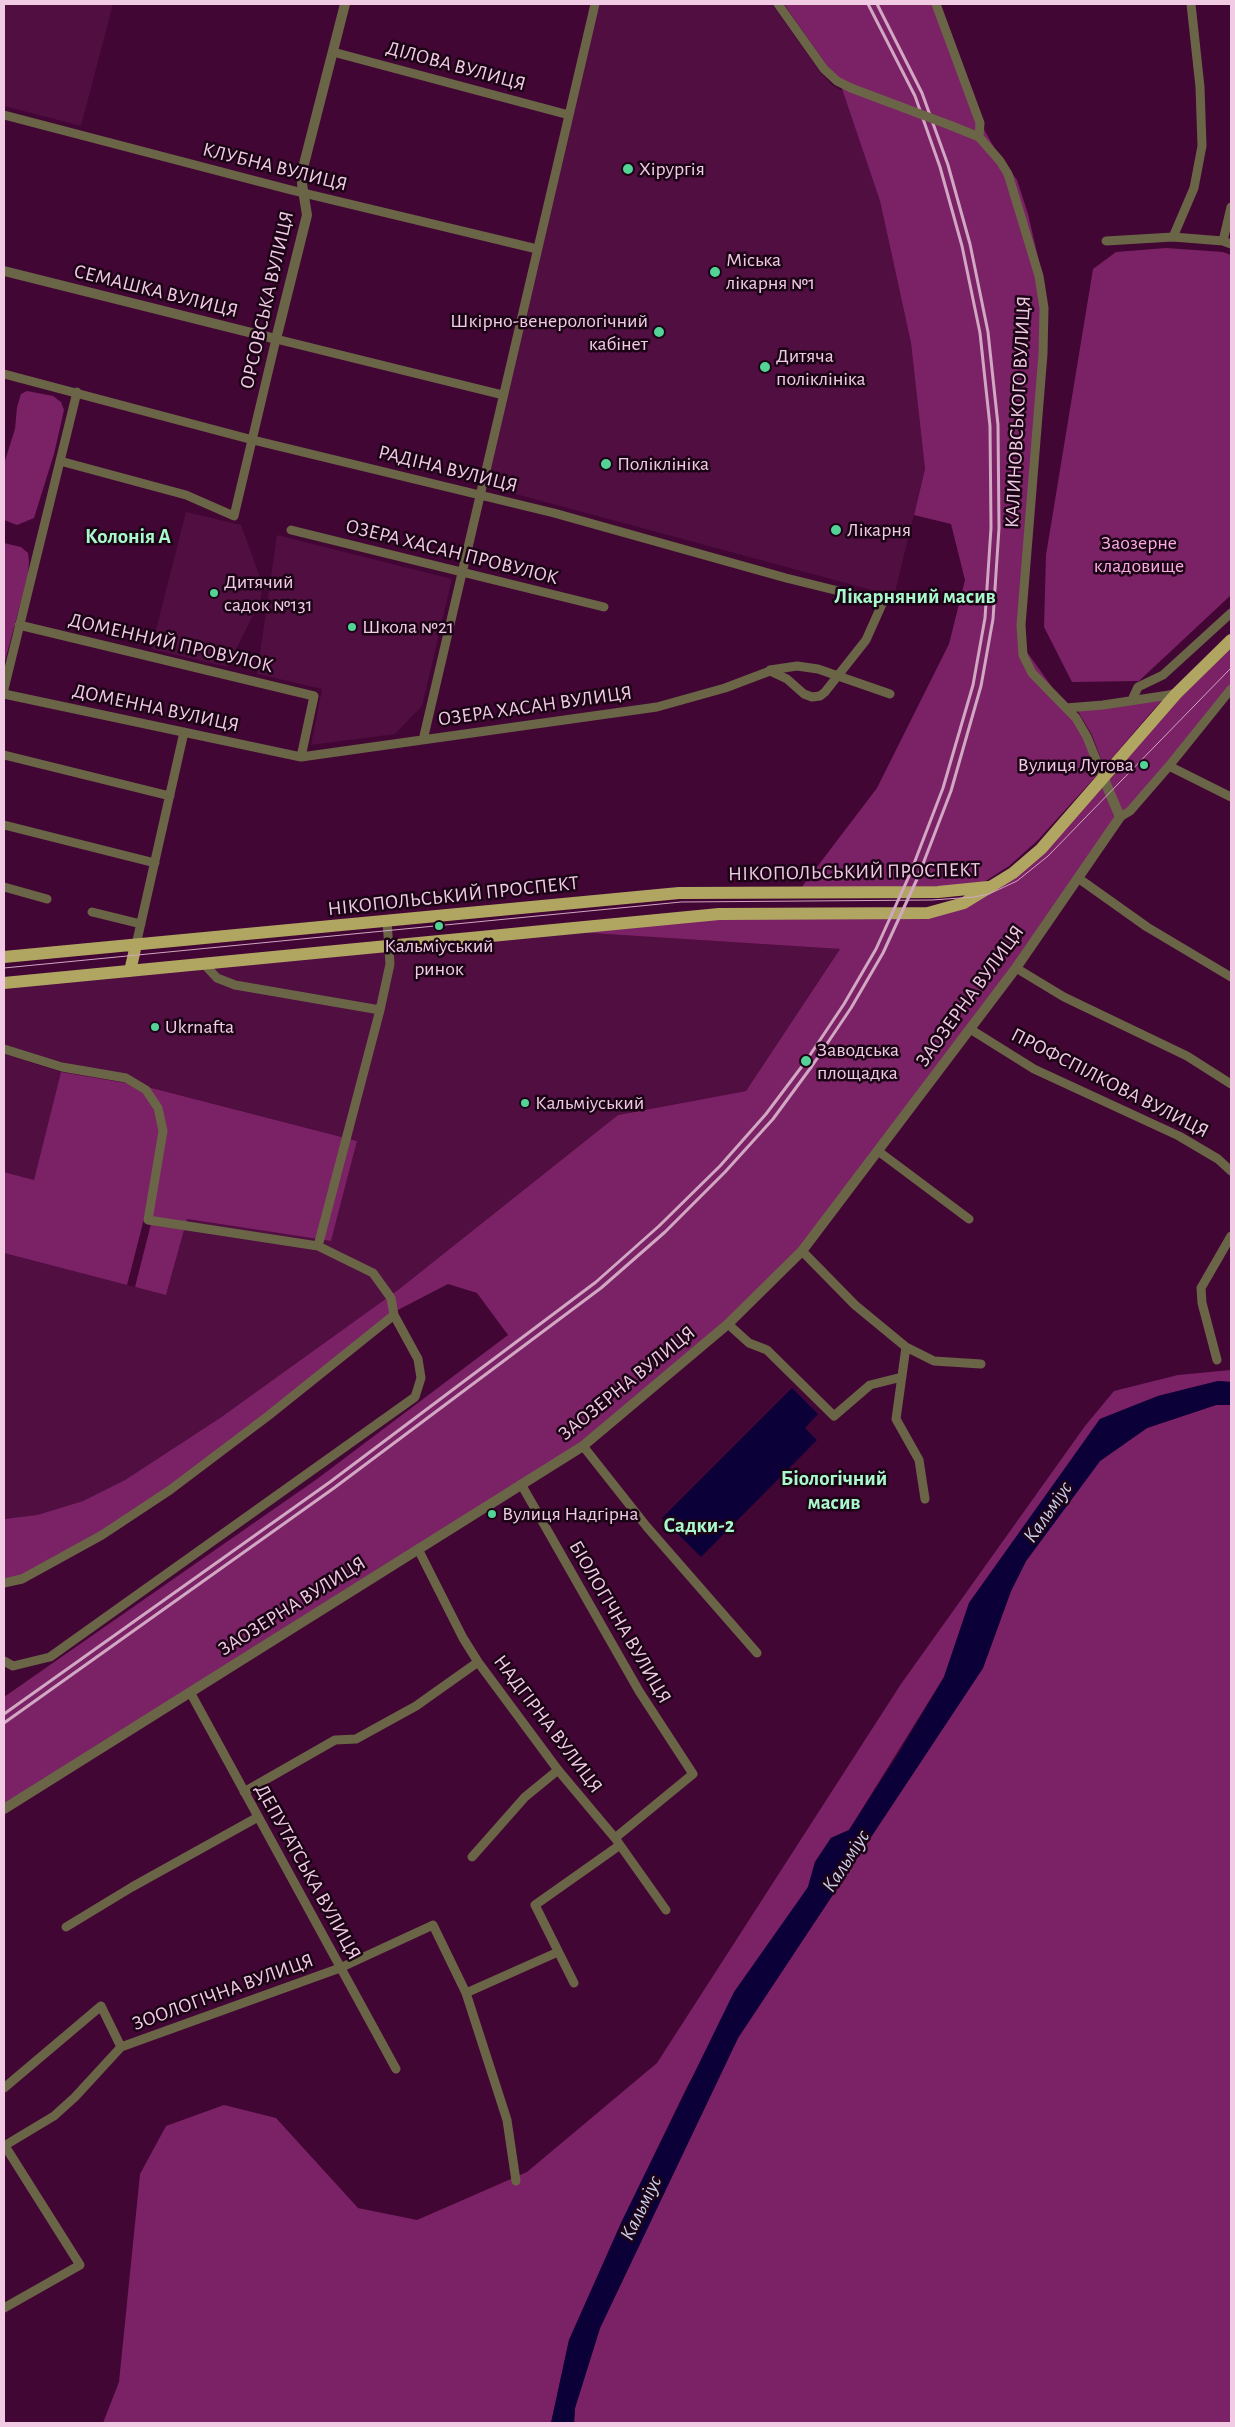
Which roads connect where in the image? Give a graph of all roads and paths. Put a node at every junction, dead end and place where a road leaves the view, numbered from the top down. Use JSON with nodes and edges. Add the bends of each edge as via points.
{"nodes":[{"id":1,"x":345,"y":4,"type":"edge"},
{"id":2,"x":595,"y":4,"type":"edge"},
{"id":3,"x":778,"y":4,"type":"edge"},
{"id":4,"x":936,"y":4,"type":"edge"},
{"id":5,"x":1191,"y":4,"type":"edge"},
{"id":6,"x":333,"y":52,"type":"junction"},
{"id":7,"x":4,"y":115,"type":"edge"},
{"id":8,"x":569,"y":115,"type":"junction"},
{"id":9,"x":979,"y":138,"type":"junction"},
{"id":10,"x":304,"y":193,"type":"junction"},
{"id":11,"x":1231,"y":207,"type":"edge"},
{"id":12,"x":1173,"y":237,"type":"junction"},
{"id":13,"x":1106,"y":241,"type":"dead end"},
{"id":14,"x":1227,"y":242,"type":"edge"},
{"id":15,"x":537,"y":250,"type":"junction"},
{"id":16,"x":4,"y":271,"type":"edge"},
{"id":17,"x":276,"y":339,"type":"junction"},
{"id":18,"x":4,"y":374,"type":"edge"},
{"id":19,"x":77,"y":392,"type":"junction"},
{"id":20,"x":503,"y":395,"type":"junction"},
{"id":21,"x":253,"y":440,"type":"junction"},
{"id":22,"x":60,"y":462,"type":"junction"},
{"id":23,"x":480,"y":495,"type":"junction"},
{"id":24,"x":291,"y":530,"type":"dead end"},
{"id":25,"x":462,"y":572,"type":"junction"},
{"id":26,"x":604,"y":607,"type":"dead end"},
{"id":27,"x":1231,"y":613,"type":"edge"},
{"id":28,"x":19,"y":625,"type":"junction"},
{"id":29,"x":1231,"y":640,"type":"edge"},
{"id":30,"x":770,"y":670,"type":"junction"},
{"id":31,"x":836,"y":675,"type":"junction"},
{"id":32,"x":4,"y":689,"type":"edge"},
{"id":33,"x":1231,"y":689,"type":"edge"},
{"id":34,"x":4,"y":694,"type":"edge"},
{"id":35,"x":890,"y":694,"type":"dead end"},
{"id":36,"x":1176,"y":694,"type":"junction"},
{"id":37,"x":1132,"y":700,"type":"junction"},
{"id":38,"x":1066,"y":708,"type":"junction"},
{"id":39,"x":184,"y":732,"type":"junction"},
{"id":40,"x":423,"y":740,"type":"junction"},
{"id":41,"x":4,"y":755,"type":"edge"},
{"id":42,"x":301,"y":757,"type":"junction"},
{"id":43,"x":1169,"y":766,"type":"junction"},
{"id":44,"x":1103,"y":777,"type":"junction"},
{"id":45,"x":170,"y":796,"type":"junction"},
{"id":46,"x":1231,"y":797,"type":"edge"},
{"id":47,"x":1120,"y":817,"type":"junction"},
{"id":48,"x":4,"y":825,"type":"edge"},
{"id":49,"x":154,"y":863,"type":"junction"},
{"id":50,"x":1078,"y":878,"type":"junction"},
{"id":51,"x":990,"y":886,"type":"junction"},
{"id":52,"x":4,"y":887,"type":"edge"},
{"id":53,"x":47,"y":900,"type":"dead end"},
{"id":54,"x":92,"y":912,"type":"dead end"},
{"id":55,"x":386,"y":921,"type":"junction"},
{"id":56,"x":141,"y":924,"type":"junction"},
{"id":57,"x":136,"y":945,"type":"junction"},
{"id":58,"x":389,"y":946,"type":"junction"},
{"id":59,"x":4,"y":958,"type":"edge"},
{"id":60,"x":204,"y":964,"type":"junction"},
{"id":61,"x":1016,"y":968,"type":"junction"},
{"id":62,"x":130,"y":971,"type":"junction"},
{"id":63,"x":1231,"y":977,"type":"edge"},
{"id":64,"x":4,"y":983,"type":"edge"},
{"id":65,"x":380,"y":1010,"type":"junction"},
{"id":66,"x":970,"y":1029,"type":"junction"},
{"id":67,"x":4,"y":1049,"type":"edge"},
{"id":68,"x":1231,"y":1084,"type":"edge"},
{"id":69,"x":878,"y":1151,"type":"junction"},
{"id":70,"x":1231,"y":1171,"type":"edge"},
{"id":71,"x":969,"y":1219,"type":"dead end"},
{"id":72,"x":1231,"y":1236,"type":"edge"},
{"id":73,"x":318,"y":1246,"type":"junction"},
{"id":74,"x":802,"y":1251,"type":"junction"},
{"id":75,"x":394,"y":1315,"type":"junction"},
{"id":76,"x":728,"y":1324,"type":"junction"},
{"id":77,"x":906,"y":1348,"type":"junction"},
{"id":78,"x":1217,"y":1360,"type":"dead end"},
{"id":79,"x":981,"y":1364,"type":"dead end"},
{"id":80,"x":902,"y":1377,"type":"junction"},
{"id":81,"x":583,"y":1446,"type":"junction"},
{"id":82,"x":521,"y":1484,"type":"junction"},
{"id":83,"x":925,"y":1499,"type":"dead end"},
{"id":84,"x":418,"y":1549,"type":"junction"},
{"id":85,"x":4,"y":1583,"type":"edge"},
{"id":86,"x":757,"y":1653,"type":"dead end"},
{"id":87,"x":4,"y":1661,"type":"edge"},
{"id":88,"x":478,"y":1662,"type":"junction"},
{"id":89,"x":190,"y":1692,"type":"junction"},
{"id":90,"x":558,"y":1770,"type":"junction"},
{"id":91,"x":244,"y":1792,"type":"junction"},
{"id":92,"x":4,"y":1810,"type":"edge"},
{"id":93,"x":258,"y":1817,"type":"junction"},
{"id":94,"x":618,"y":1842,"type":"junction"},
{"id":95,"x":472,"y":1857,"type":"dead end"},
{"id":96,"x":666,"y":1910,"type":"dead end"},
{"id":97,"x":66,"y":1927,"type":"dead end"},
{"id":98,"x":558,"y":1952,"type":"junction"},
{"id":99,"x":340,"y":1968,"type":"junction"},
{"id":100,"x":574,"y":1983,"type":"dead end"},
{"id":101,"x":466,"y":1993,"type":"junction"},
{"id":102,"x":121,"y":2048,"type":"junction"},
{"id":103,"x":396,"y":2070,"type":"dead end"},
{"id":104,"x":4,"y":2088,"type":"edge"},
{"id":105,"x":4,"y":2146,"type":"edge"},
{"id":106,"x":516,"y":2181,"type":"dead end"},
{"id":107,"x":4,"y":2308,"type":"edge"}],
"edges":[{"from":1,"to":6,"type":"street","name":"ОРСОВСЬКА ВУЛИЦЯ"},
{"from":2,"to":8,"type":"street"},
{"from":3,"to":9,"type":"street","name":"КАЛИНОВСЬКОГО ВУЛИЦЯ","bridge":true,"via":[[824,69],[837,81]]},
{"from":4,"to":9,"type":"street","via":[[980,123]]},
{"from":5,"to":12,"type":"street","via":[[1200,86],[1202,146],[1194,188]]},
{"from":6,"to":8,"type":"street","name":"ДІЛОВА ВУЛИЦЯ"},
{"from":6,"to":10,"type":"street","name":"ОРСОВСЬКА ВУЛИЦЯ","via":[[304,164]]},
{"from":7,"to":10,"type":"street","name":"КЛУБНА ВУЛИЦЯ"},
{"from":8,"to":15,"type":"street"},
{"from":9,"to":38,"type":"street","name":"КАЛИНОВСЬКОГО ВУЛИЦЯ","via":[[1008,174],[1042,288],[1043,354],[1021,638],[1023,655],[1032,673]]},
{"from":10,"to":15,"type":"street","name":"КЛУБНА ВУЛИЦЯ"},
{"from":10,"to":17,"type":"street","name":"ОРСОВСЬКА ВУЛИЦЯ","via":[[307,215]]},
{"from":11,"to":14,"type":"street"},
{"from":12,"to":13,"type":"street"},
{"from":12,"to":14,"type":"street"},
{"from":15,"to":20,"type":"street"},
{"from":16,"to":17,"type":"street","name":"СЕМАШКА ВУЛИЦЯ"},
{"from":17,"to":20,"type":"street","name":"СЕМАШКА ВУЛИЦЯ"},
{"from":17,"to":21,"type":"street","name":"ОРСОВСЬКА ВУЛИЦЯ"},
{"from":18,"to":19,"type":"street","name":"РАДІНА ВУЛИЦЯ"},
{"from":19,"to":21,"type":"street","name":"РАДІНА ВУЛИЦЯ"},
{"from":19,"to":22,"type":"street"},
{"from":20,"to":23,"type":"street"},
{"from":21,"to":22,"type":"street","name":"ОРСОВСЬКА ВУЛИЦЯ","via":[[234,516],[186,495]]},
{"from":21,"to":23,"type":"street","name":"РАДІНА ВУЛИЦЯ"},
{"from":22,"to":28,"type":"street"},
{"from":23,"to":25,"type":"street"},
{"from":23,"to":31,"type":"street","name":"РАДІНА ВУЛИЦЯ","via":[[882,602],[866,640]]},
{"from":24,"to":25,"type":"street","name":"ОЗЕРА ХАСАН ПРОВУЛОК"},
{"from":25,"to":26,"type":"street","name":"ОЗЕРА ХАСАН ПРОВУЛОК"},
{"from":25,"to":40,"type":"street"},
{"from":27,"to":37,"type":"street","via":[[1163,675],[1138,687]]},
{"from":28,"to":32,"type":"street"},
{"from":28,"to":42,"type":"street","name":"ДОМЕННИЙ ПРОВУЛОК","via":[[314,696]]},
{"from":29,"to":36,"type":"main road"},
{"from":30,"to":31,"type":"street","name":"ОЗЕРА ХАСАН ВУЛИЦЯ","via":[[797,666]]},
{"from":30,"to":31,"type":"street","via":[[812,697],[825,692]]},
{"from":30,"to":40,"type":"street","name":"ОЗЕРА ХАСАН ВУЛИЦЯ","via":[[725,688],[657,707]]},
{"from":31,"to":35,"type":"street","name":"ОЗЕРА ХАСАН ВУЛИЦЯ"},
{"from":33,"to":43,"type":"street","name":"ЗАОЗЕРНА ВУЛИЦЯ"},
{"from":34,"to":39,"type":"street","name":"ДОМЕННА ВУЛИЦЯ"},
{"from":36,"to":37,"type":"street"},
{"from":36,"to":44,"type":"main road"},
{"from":37,"to":38,"type":"street"},
{"from":38,"to":44,"type":"street","name":"КАЛИНОВСЬКОГО ВУЛИЦЯ","via":[[1087,737]]},
{"from":39,"to":42,"type":"street","name":"ДОМЕННА ВУЛИЦЯ"},
{"from":39,"to":45,"type":"street"},
{"from":40,"to":42,"type":"street","name":"ОЗЕРА ХАСАН ВУЛИЦЯ"},
{"from":41,"to":45,"type":"street"},
{"from":43,"to":46,"type":"street"},
{"from":43,"to":47,"type":"street","name":"ЗАОЗЕРНА ВУЛИЦЯ"},
{"from":44,"to":47,"type":"street"},
{"from":44,"to":51,"type":"main road","via":[[1041,849],[1013,873]]},
{"from":45,"to":49,"type":"street"},
{"from":47,"to":50,"type":"street","name":"ЗАОЗЕРНА ВУЛИЦЯ"},
{"from":48,"to":49,"type":"street"},
{"from":49,"to":56,"type":"street"},
{"from":50,"to":61,"type":"street","name":"ЗАОЗЕРНА ВУЛИЦЯ"},
{"from":50,"to":63,"type":"street","via":[[1147,927]]},
{"from":51,"to":55,"type":"main road","name":"НІКОПОЛЬСЬКИЙ ПРОСПЕКТ","via":[[938,892],[679,893]]},
{"from":51,"to":58,"type":"main road","name":"НІКОПОЛЬСЬКИЙ ПРОСПЕКТ","via":[[964,904],[928,913],[719,914]]},
{"from":52,"to":53,"type":"street"},
{"from":54,"to":56,"type":"street"},
{"from":55,"to":57,"type":"main road","name":"НІКОПОЛЬСЬКИЙ ПРОСПЕКТ"},
{"from":55,"to":58,"type":"street"},
{"from":56,"to":57,"type":"street"},
{"from":57,"to":59,"type":"main road","name":"НІКОПОЛЬСЬКИЙ ПРОСПЕКТ"},
{"from":57,"to":62,"type":"main road"},
{"from":58,"to":60,"type":"main road","name":"НІКОПОЛЬСЬКИЙ ПРОСПЕКТ"},
{"from":58,"to":65,"type":"street","via":[[389,974]]},
{"from":60,"to":62,"type":"main road","name":"НІКОПОЛЬСЬКИЙ ПРОСПЕКТ"},
{"from":60,"to":65,"type":"street","via":[[217,978],[234,985]]},
{"from":61,"to":66,"type":"street","name":"ЗАОЗЕРНА ВУЛИЦЯ"},
{"from":61,"to":68,"type":"street","via":[[1064,997],[1187,1056]]},
{"from":62,"to":64,"type":"main road","name":"НІКОПОЛЬСЬКИЙ ПРОСПЕКТ"},
{"from":65,"to":73,"type":"street"},
{"from":66,"to":69,"type":"street","name":"ЗАОЗЕРНА ВУЛИЦЯ"},
{"from":66,"to":70,"type":"street","name":"ПРОФСПІЛКОВА ВУЛИЦЯ","via":[[1034,1069],[1179,1136],[1218,1159]]},
{"from":67,"to":73,"type":"street","via":[[62,1067],[126,1078],[146,1090],[158,1108],[163,1131],[148,1220]]},
{"from":69,"to":71,"type":"street"},
{"from":69,"to":74,"type":"street","name":"ЗАОЗЕРНА ВУЛИЦЯ"},
{"from":72,"to":78,"type":"street","via":[[1201,1288]]},
{"from":73,"to":75,"type":"street","via":[[373,1273],[391,1298]]},
{"from":74,"to":76,"type":"street","name":"ЗАОЗЕРНА ВУЛИЦЯ"},
{"from":74,"to":77,"type":"street","via":[[855,1305]]},
{"from":75,"to":85,"type":"street","via":[[170,1490],[102,1535],[22,1579]]},
{"from":75,"to":87,"type":"street","via":[[418,1359],[421,1378],[415,1397],[50,1656],[13,1666]]},
{"from":76,"to":80,"type":"street","via":[[749,1342],[766,1350],[834,1416],[870,1385]]},
{"from":76,"to":81,"type":"street","name":"ЗАОЗЕРНА ВУЛИЦЯ"},
{"from":77,"to":79,"type":"street","via":[[934,1361]]},
{"from":77,"to":80,"type":"street"},
{"from":80,"to":83,"type":"street","via":[[896,1419],[919,1460]]},
{"from":81,"to":82,"type":"street","name":"ЗАОЗЕРНА ВУЛИЦЯ"},
{"from":81,"to":86,"type":"street","via":[[647,1527]]},
{"from":82,"to":84,"type":"street","name":"ЗАОЗЕРНА ВУЛИЦЯ"},
{"from":82,"to":94,"type":"street","name":"БІОЛОГІЧНА ВУЛИЦЯ","via":[[639,1691],[693,1774]]},
{"from":84,"to":88,"type":"street","name":"НАДГІРНА ВУЛИЦЯ"},
{"from":84,"to":89,"type":"street","name":"ЗАОЗЕРНА ВУЛИЦЯ"},
{"from":88,"to":90,"type":"street","name":"НАДГІРНА ВУЛИЦЯ"},
{"from":88,"to":91,"type":"street","via":[[416,1706],[356,1739],[335,1740]]},
{"from":89,"to":91,"type":"street","name":"ДЕПУТАТСЬКА ВУЛИЦЯ"},
{"from":89,"to":92,"type":"street","name":"ЗАОЗЕРНА ВУЛИЦЯ"},
{"from":90,"to":94,"type":"street","name":"НАДГІРНА ВУЛИЦЯ"},
{"from":90,"to":95,"type":"street","via":[[525,1797]]},
{"from":91,"to":93,"type":"street","name":"ДЕПУТАТСЬКА ВУЛИЦЯ"},
{"from":93,"to":97,"type":"street"},
{"from":93,"to":99,"type":"street","name":"ДЕПУТАТСЬКА ВУЛИЦЯ"},
{"from":94,"to":96,"type":"street","name":"НАДГІРНА ВУЛИЦЯ"},
{"from":94,"to":98,"type":"street","via":[[535,1905]]},
{"from":98,"to":100,"type":"street"},
{"from":98,"to":101,"type":"street"},
{"from":99,"to":101,"type":"street","name":"ЗООЛОГІЧНА ВУЛИЦЯ","via":[[433,1925]]},
{"from":99,"to":102,"type":"street","name":"ЗООЛОГІЧНА ВУЛИЦЯ"},
{"from":99,"to":103,"type":"street","name":"ДЕПУТАТСЬКА ВУЛИЦЯ"},
{"from":101,"to":106,"type":"street","name":"ЗООЛОГІЧНА ВУЛИЦЯ","via":[[507,2120]]},
{"from":102,"to":104,"type":"street","name":"ЗООЛОГІЧНА ВУЛИЦЯ","via":[[101,2006]]},
{"from":102,"to":105,"type":"street","name":"ЗООЛОГІЧНА ВУЛИЦЯ","via":[[54,2116]]},
{"from":105,"to":107,"type":"street","name":"ЗООЛОГІЧНА ВУЛИЦЯ","via":[[80,2265]]}]}
